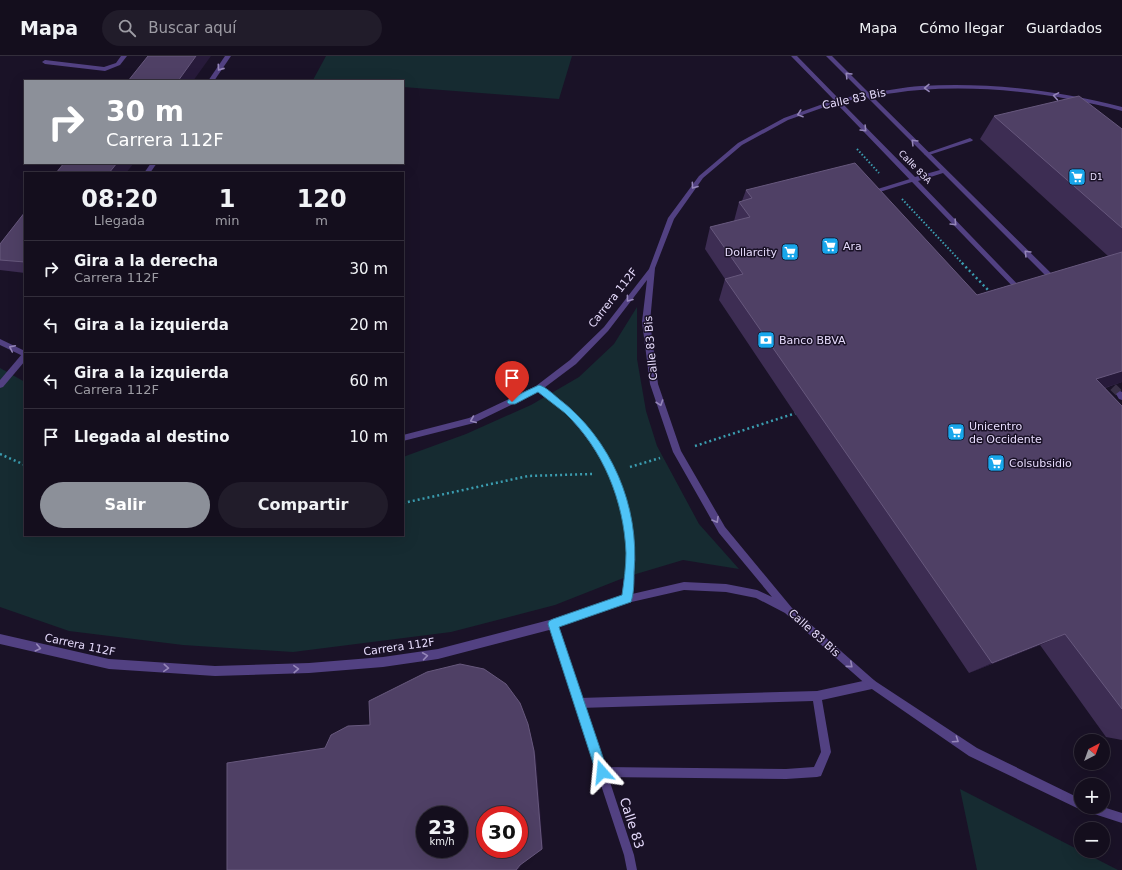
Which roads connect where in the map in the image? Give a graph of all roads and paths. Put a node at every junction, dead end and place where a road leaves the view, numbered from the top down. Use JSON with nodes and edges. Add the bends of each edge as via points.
{"nodes":[{"id":1,"x":124,"y":56,"type":"edge"},
{"id":2,"x":228,"y":56,"type":"edge"},
{"id":3,"x":794,"y":56,"type":"edge"},
{"id":4,"x":829,"y":56,"type":"edge"},
{"id":5,"x":45,"y":62,"type":"dead end"},
{"id":6,"x":212,"y":80,"type":"edge"},
{"id":7,"x":867,"y":94,"type":"junction"},
{"id":8,"x":837,"y":101,"type":"junction"},
{"id":9,"x":1122,"y":109,"type":"edge"},
{"id":10,"x":970,"y":140,"type":"dead end"},
{"id":11,"x":927,"y":154,"type":"junction"},
{"id":12,"x":944,"y":171,"type":"junction"},
{"id":13,"x":913,"y":180,"type":"junction"},
{"id":14,"x":862,"y":195,"type":"edge"},
{"id":15,"x":652,"y":268,"type":"junction"},
{"id":16,"x":1053,"y":282,"type":"edge"},
{"id":17,"x":1022,"y":290,"type":"edge"},
{"id":18,"x":0,"y":342,"type":"edge"},
{"id":19,"x":24,"y":354,"type":"edge"},
{"id":20,"x":24,"y":356,"type":"edge"},
{"id":21,"x":0,"y":385,"type":"edge"},
{"id":22,"x":539,"y":388,"type":"junction"},
{"id":23,"x":801,"y":411,"type":"edge"},
{"id":24,"x":404,"y":438,"type":"edge"},
{"id":25,"x":677,"y":452,"type":"junction"},
{"id":26,"x":0,"y":454,"type":"edge"},
{"id":27,"x":24,"y":465,"type":"edge"},
{"id":28,"x":613,"y":473,"type":"junction"},
{"id":29,"x":404,"y":503,"type":"edge"},
{"id":30,"x":627,"y":599,"type":"junction"},
{"id":31,"x":789,"y":611,"type":"junction"},
{"id":32,"x":553,"y":624,"type":"junction"},
{"id":33,"x":0,"y":639,"type":"edge"},
{"id":34,"x":872,"y":684,"type":"junction"},
{"id":35,"x":817,"y":696,"type":"junction"},
{"id":36,"x":579,"y":703,"type":"junction"},
{"id":37,"x":602,"y":772,"type":"junction"},
{"id":38,"x":1074,"y":801,"type":"edge"},
{"id":39,"x":1110,"y":814,"type":"edge"},
{"id":40,"x":1122,"y":818,"type":"edge"},
{"id":41,"x":632,"y":870,"type":"edge"}],
"edges":[{"from":1,"to":5,"type":"street","via":[[118,64],[105,69]]},
{"from":2,"to":6,"type":"street","one_way":true},
{"from":3,"to":8,"type":"street","name":"Calle 83A"},
{"from":7,"to":4,"type":"street","name":"Calle 83A","one_way":true},
{"from":7,"to":8,"type":"street","name":"Calle 83 Bis"},
{"from":9,"to":7,"type":"street","name":"Calle 83 Bis","one_way":true,"via":[[1038,92],[978,87],[920,88]]},
{"from":11,"to":7,"type":"street","name":"Calle 83A","one_way":true},
{"from":8,"to":13,"type":"street","name":"Calle 83A","one_way":true},
{"from":8,"to":15,"type":"street","name":"Calle 83 Bis","one_way":true,"via":[[786,119],[740,144],[701,177],[672,218]]},
{"from":10,"to":11,"type":"street"},
{"from":11,"to":12,"type":"street","name":"Calle 83A"},
{"from":12,"to":13,"type":"street"},
{"from":16,"to":12,"type":"street","name":"Calle 83A","one_way":true},
{"from":13,"to":14,"type":"street"},
{"from":13,"to":17,"type":"street","name":"Calle 83A","one_way":true},
{"from":15,"to":22,"type":"street","name":"Carrera 112F","one_way":true,"via":[[606,329],[573,362]]},
{"from":15,"to":25,"type":"street","name":"Calle 83 Bis","one_way":true,"via":[[646,322],[654,384]]},
{"from":19,"to":18,"type":"street","one_way":true},
{"from":20,"to":21,"type":"street"},
{"from":22,"to":24,"type":"street","name":"Carrera 112F","one_way":true,"via":[[471,421]]},
{"from":22,"to":28,"type":"street","via":[[568,411],[593,439]]},
{"from":23,"to":25,"type":"path"},
{"from":25,"to":28,"type":"path"},
{"from":25,"to":31,"type":"street","name":"Calle 83 Bis","one_way":true,"via":[[722,530]]},
{"from":26,"to":27,"type":"path"},
{"from":28,"to":29,"type":"path","via":[[528,476]]},
{"from":28,"to":30,"type":"street","via":[[626,511],[631,553]]},
{"from":30,"to":31,"type":"street","name":"Carrera 112F","via":[[684,586],[726,588],[757,594]]},
{"from":30,"to":32,"type":"street","name":"Carrera 112F"},
{"from":31,"to":34,"type":"street","name":"Calle 83 Bis","one_way":true},
{"from":33,"to":32,"type":"street","name":"Carrera 112F","one_way":true,"via":[[109,664],[215,671],[309,668],[383,662],[438,654]]},
{"from":32,"to":36,"type":"street","name":"Calle 83"},
{"from":34,"to":35,"type":"street"},
{"from":34,"to":38,"type":"street","name":"Calle 83 Bis","one_way":true,"via":[[973,752]]},
{"from":35,"to":36,"type":"street"},
{"from":35,"to":37,"type":"street","via":[[826,752],[816,772]]},
{"from":36,"to":37,"type":"street","name":"Calle 83"},
{"from":37,"to":41,"type":"street","name":"Calle 83"},
{"from":39,"to":40,"type":"street"}]}
